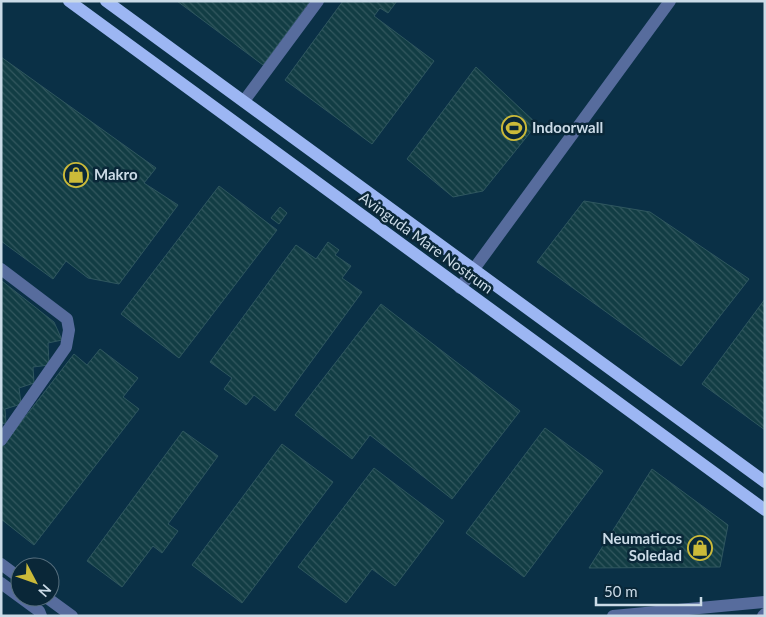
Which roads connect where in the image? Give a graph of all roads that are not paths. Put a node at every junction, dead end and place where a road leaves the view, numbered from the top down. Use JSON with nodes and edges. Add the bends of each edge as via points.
{"nodes":[{"id":1,"x":69,"y":1,"type":"edge"},
{"id":2,"x":106,"y":1,"type":"edge"},
{"id":3,"x":318,"y":1,"type":"edge"},
{"id":4,"x":670,"y":1,"type":"edge"},
{"id":5,"x":244,"y":101,"type":"junction"},
{"id":6,"x":1,"y":269,"type":"edge"},
{"id":7,"x":474,"y":269,"type":"junction"},
{"id":8,"x":460,"y":288,"type":"junction"},
{"id":9,"x":1,"y":440,"type":"edge"},
{"id":10,"x":765,"y":482,"type":"edge"},
{"id":11,"x":765,"y":510,"type":"edge"},
{"id":12,"x":1,"y":583,"type":"edge"},
{"id":13,"x":765,"y":602,"type":"edge"},
{"id":14,"x":60,"y":607,"type":"edge"},
{"id":15,"x":41,"y":616,"type":"edge"},
{"id":16,"x":72,"y":616,"type":"edge"},
{"id":17,"x":613,"y":616,"type":"edge"}],
"edges":[{"from":1,"to":8,"type":"main road","name":"Avinguda Mare Nostrum"},
{"from":2,"to":5,"type":"main road","name":"Avinguda Mare Nostrum"},
{"from":3,"to":5,"type":"street"},
{"from":4,"to":7,"type":"street"},
{"from":5,"to":7,"type":"main road","name":"Avinguda Mare Nostrum"},
{"from":6,"to":9,"type":"street","via":[[67,319],[69,330],[66,347]]},
{"from":7,"to":8,"type":"street"},
{"from":7,"to":10,"type":"main road","name":"Avinguda Mare Nostrum"},
{"from":8,"to":11,"type":"main road","name":"Avinguda Mare Nostrum"},
{"from":12,"to":15,"type":"street","via":[[39,611]]},
{"from":13,"to":17,"type":"street"},
{"from":14,"to":16,"type":"street"}]}
